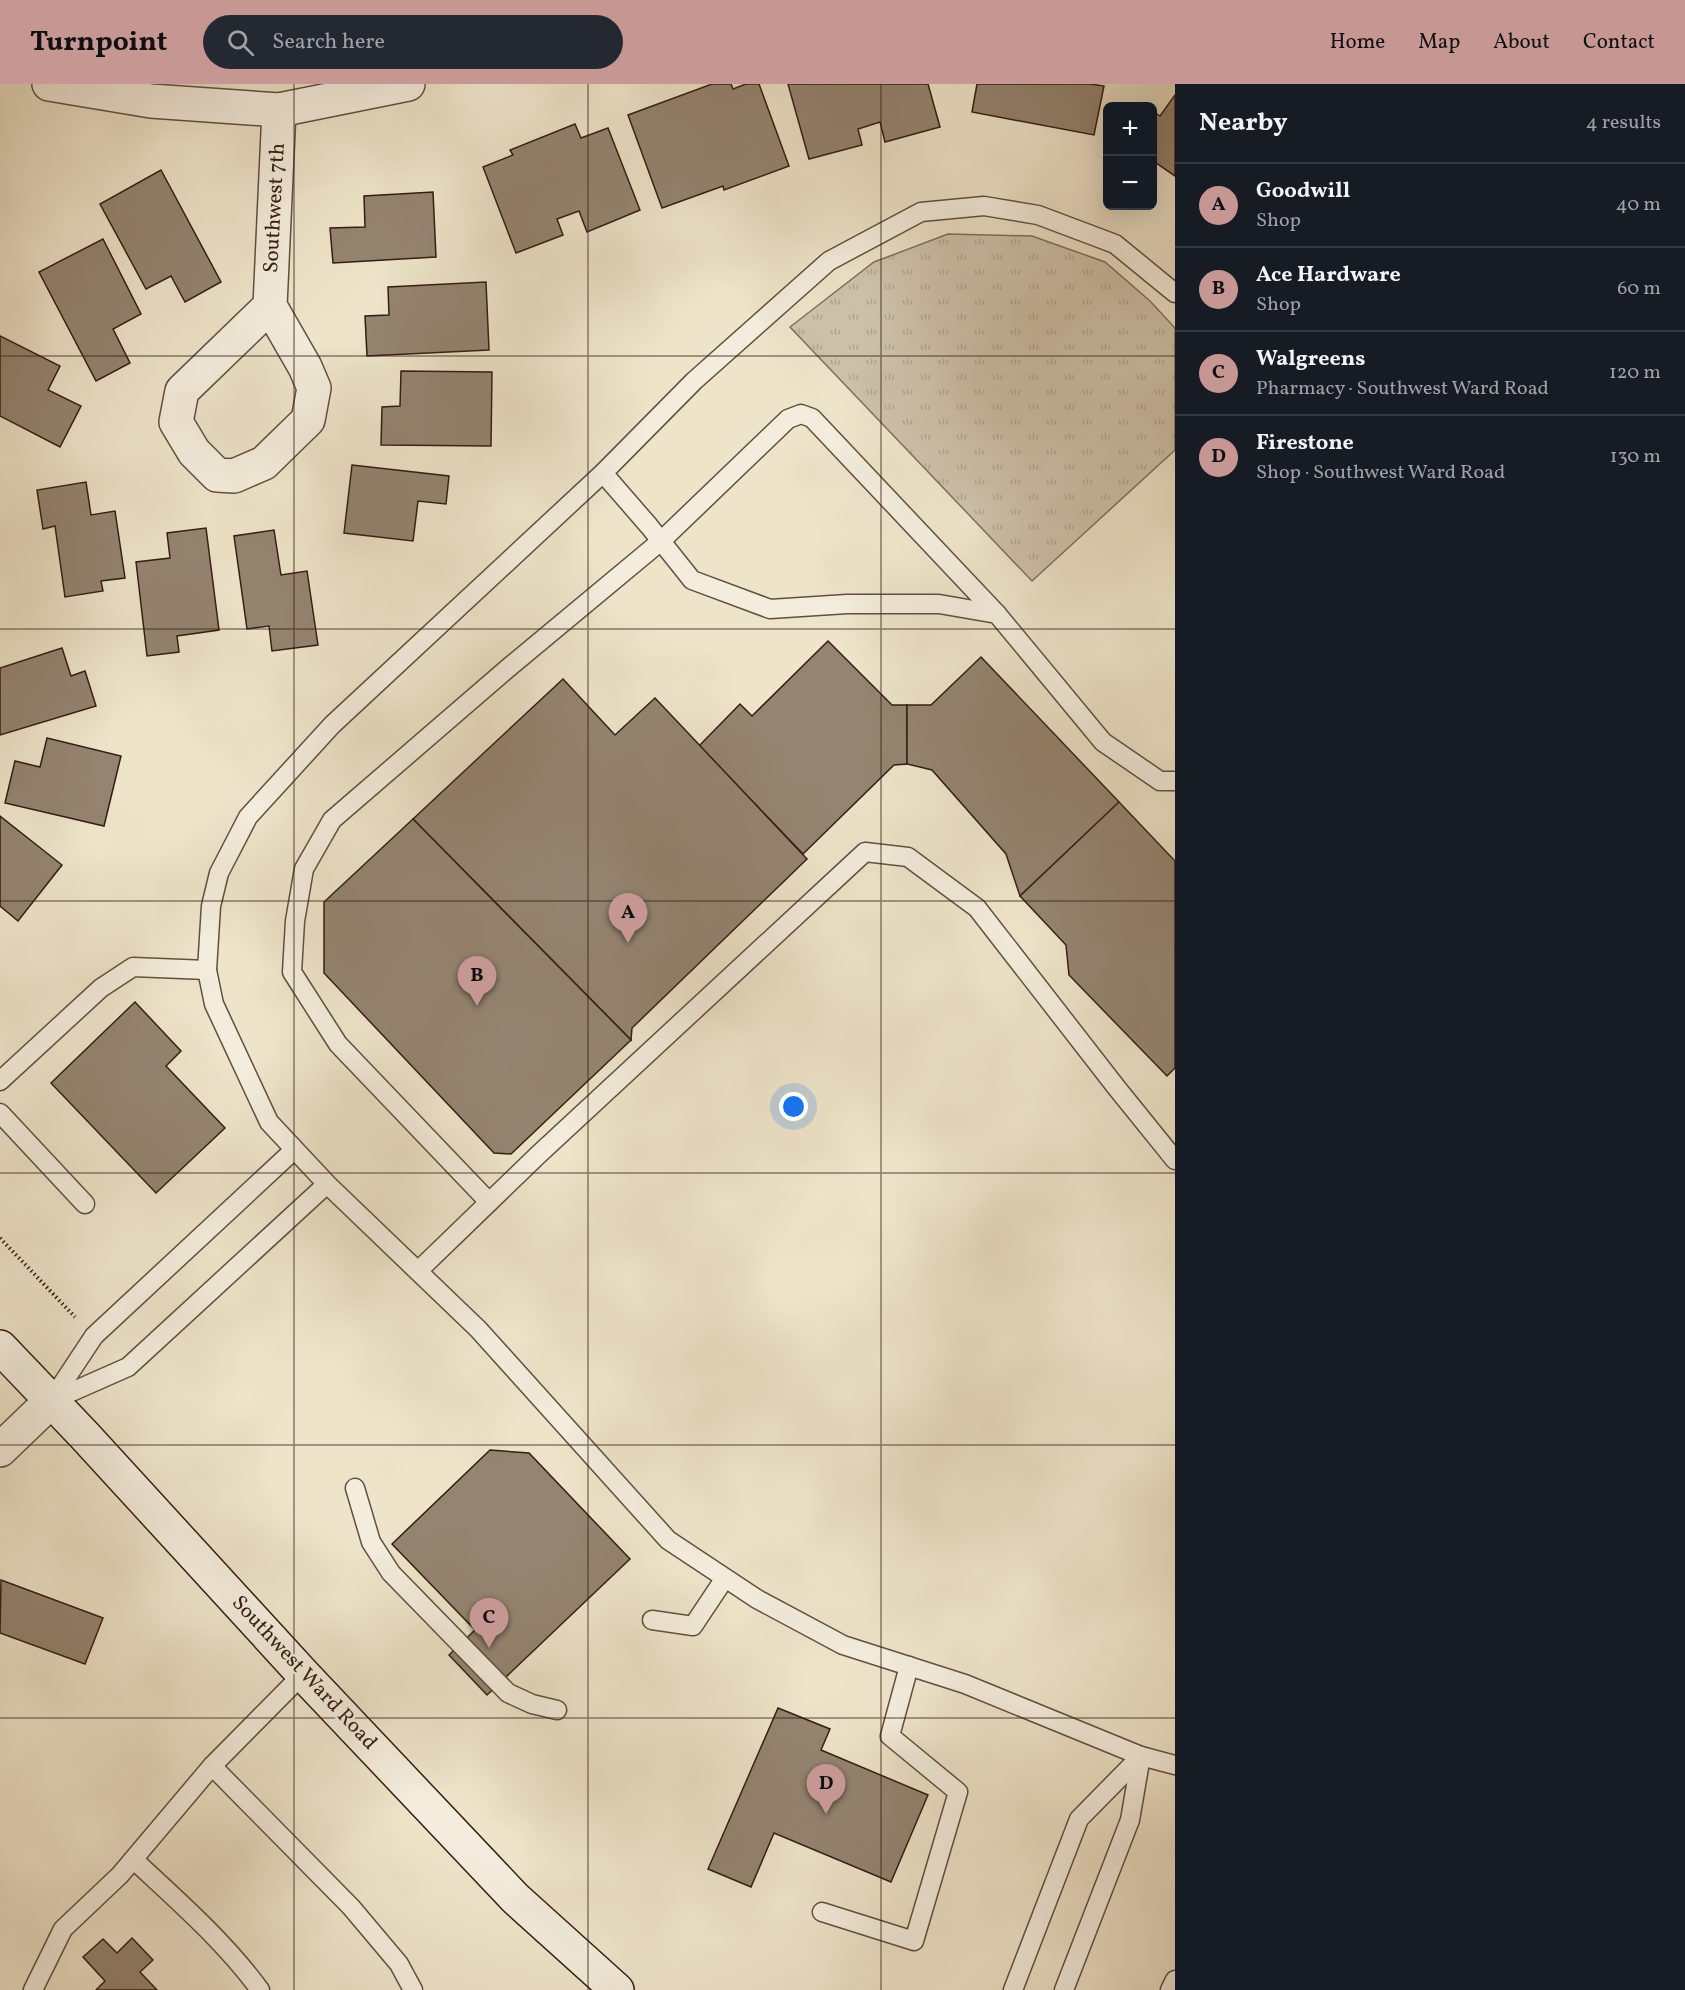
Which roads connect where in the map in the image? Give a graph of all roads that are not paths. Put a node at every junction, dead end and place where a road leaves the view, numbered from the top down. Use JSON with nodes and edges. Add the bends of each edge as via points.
{"nodes":[{"id":1,"x":50,"y":84,"type":"edge"},
{"id":2,"x":408,"y":84,"type":"edge"},
{"id":3,"x":279,"y":110,"type":"junction"},
{"id":4,"x":1175,"y":293,"type":"edge"},
{"id":5,"x":270,"y":306,"type":"junction"},
{"id":6,"x":603,"y":473,"type":"junction"},
{"id":7,"x":661,"y":541,"type":"junction"},
{"id":8,"x":997,"y":614,"type":"junction"},
{"id":9,"x":1175,"y":781,"type":"edge"},
{"id":10,"x":207,"y":970,"type":"junction"},
{"id":11,"x":0,"y":1081,"type":"edge"},
{"id":12,"x":0,"y":1113,"type":"edge"},
{"id":13,"x":294,"y":1150,"type":"junction"},
{"id":14,"x":1175,"y":1160,"type":"edge"},
{"id":15,"x":327,"y":1184,"type":"junction"},
{"id":16,"x":489,"y":1202,"type":"junction"},
{"id":17,"x":85,"y":1204,"type":"dead end"},
{"id":18,"x":418,"y":1271,"type":"junction"},
{"id":19,"x":0,"y":1347,"type":"edge"},
{"id":20,"x":51,"y":1401,"type":"junction"},
{"id":21,"x":0,"y":1450,"type":"edge"},
{"id":22,"x":355,"y":1488,"type":"dead end"},
{"id":23,"x":725,"y":1578,"type":"junction"},
{"id":24,"x":652,"y":1620,"type":"dead end"},
{"id":25,"x":909,"y":1666,"type":"junction"},
{"id":26,"x":303,"y":1674,"type":"junction"},
{"id":27,"x":557,"y":1710,"type":"dead end"},
{"id":28,"x":1141,"y":1756,"type":"junction"},
{"id":29,"x":1175,"y":1765,"type":"edge"},
{"id":30,"x":212,"y":1766,"type":"junction"},
{"id":31,"x":134,"y":1860,"type":"junction"},
{"id":32,"x":822,"y":1912,"type":"dead end"},
{"id":33,"x":1175,"y":1980,"type":"edge"},
{"id":34,"x":33,"y":1990,"type":"edge"},
{"id":35,"x":260,"y":1990,"type":"edge"},
{"id":36,"x":413,"y":1990,"type":"edge"},
{"id":37,"x":616,"y":1990,"type":"edge"},
{"id":38,"x":1013,"y":1990,"type":"edge"},
{"id":39,"x":1064,"y":1990,"type":"edge"},
{"id":40,"x":1170,"y":1990,"type":"edge"}],
"edges":[{"from":1,"to":3,"type":"street","via":[[151,101]]},
{"from":2,"to":3,"type":"street"},
{"from":3,"to":5,"type":"street","name":"Southwest 7th"},
{"from":4,"to":6,"type":"lane","via":[[1115,244],[1038,215],[984,206],[921,212],[829,261],[694,381]]},
{"from":5,"to":5,"type":"street","via":[[182,391],[176,422],[194,452],[217,474],[234,476],[264,463],[308,420],[314,388]]},
{"from":6,"to":7,"type":"lane"},
{"from":6,"to":10,"type":"lane","via":[[332,725],[248,817],[219,873],[211,906]]},
{"from":7,"to":8,"type":"lane","via":[[692,580],[770,609],[939,604]]},
{"from":7,"to":8,"type":"lane","via":[[788,419],[801,414],[812,418]]},
{"from":7,"to":16,"type":"lane","via":[[332,820],[304,869],[292,972],[339,1044]]},
{"from":8,"to":9,"type":"lane","via":[[1103,742],[1160,781]]},
{"from":10,"to":11,"type":"lane","via":[[132,967],[100,988]]},
{"from":10,"to":13,"type":"lane","via":[[214,1004],[268,1122]]},
{"from":12,"to":17,"type":"lane"},
{"from":13,"to":15,"type":"lane"},
{"from":13,"to":20,"type":"lane","via":[[94,1336]]},
{"from":14,"to":16,"type":"lane","via":[[977,908],[908,857],[865,852]]},
{"from":15,"to":18,"type":"lane"},
{"from":15,"to":20,"type":"lane","via":[[128,1367]]},
{"from":16,"to":18,"type":"lane"},
{"from":18,"to":23,"type":"lane","via":[[478,1329],[668,1540]]},
{"from":19,"to":20,"type":"street","name":"Southwest Ward Road"},
{"from":20,"to":21,"type":"street"},
{"from":20,"to":26,"type":"street","name":"Southwest Ward Road"},
{"from":22,"to":27,"type":"lane","via":[[371,1542],[391,1572],[508,1694]]},
{"from":23,"to":24,"type":"lane","via":[[693,1626]]},
{"from":23,"to":25,"type":"lane","via":[[843,1645]]},
{"from":25,"to":28,"type":"lane","via":[[966,1684]]},
{"from":25,"to":32,"type":"lane","via":[[890,1736],[958,1792],[915,1941]]},
{"from":26,"to":30,"type":"lane"},
{"from":26,"to":37,"type":"street","name":"Southwest Ward Road","via":[[515,1898]]},
{"from":28,"to":29,"type":"lane"},
{"from":28,"to":38,"type":"lane","via":[[1079,1819]]},
{"from":28,"to":39,"type":"lane","via":[[1130,1820]]},
{"from":30,"to":31,"type":"lane"},
{"from":30,"to":36,"type":"lane","via":[[351,1906],[399,1964]]},
{"from":31,"to":34,"type":"lane","via":[[63,1929]]},
{"from":31,"to":35,"type":"lane","via":[[179,1902]]},
{"from":33,"to":40,"type":"lane"}]}
